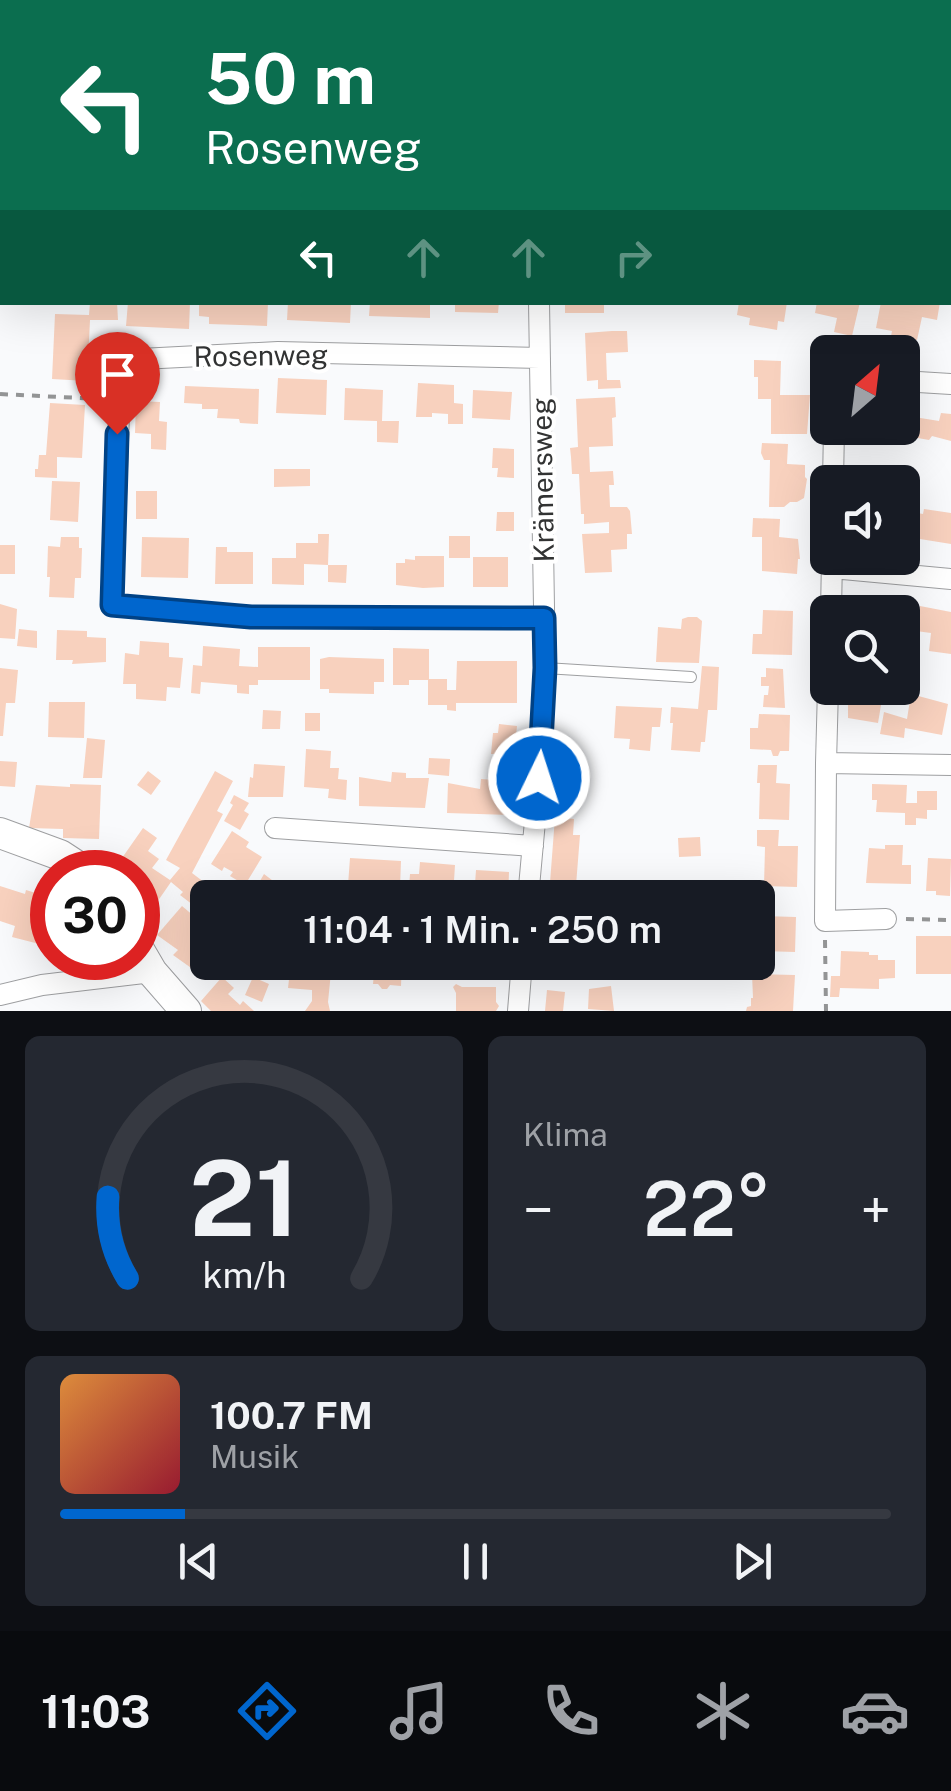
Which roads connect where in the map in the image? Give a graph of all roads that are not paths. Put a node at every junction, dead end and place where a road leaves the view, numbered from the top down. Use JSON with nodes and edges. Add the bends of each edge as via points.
{"nodes":[{"id":1,"x":539,"y":305,"type":"edge"},
{"id":2,"x":540,"y":358,"type":"junction"},
{"id":3,"x":920,"y":383,"type":"edge"},
{"id":4,"x":951,"y":384,"type":"edge"},
{"id":5,"x":920,"y":575,"type":"edge"},
{"id":6,"x":951,"y":579,"type":"edge"},
{"id":7,"x":544,"y":618,"type":"junction"},
{"id":8,"x":545,"y":668,"type":"junction"},
{"id":9,"x":691,"y":677,"type":"dead end"},
{"id":10,"x":828,"y":705,"type":"edge"},
{"id":11,"x":826,"y":763,"type":"junction"},
{"id":12,"x":951,"y":766,"type":"edge"},
{"id":13,"x":275,"y":828,"type":"dead end"},
{"id":14,"x":0,"y":833,"type":"edge"},
{"id":15,"x":533,"y":846,"type":"junction"},
{"id":16,"x":46,"y":850,"type":"edge"},
{"id":17,"x":530,"y":880,"type":"edge"},
{"id":18,"x":886,"y":919,"type":"road end"},
{"id":19,"x":160,"y":979,"type":"edge"},
{"id":20,"x":66,"y":980,"type":"edge"},
{"id":21,"x":521,"y":980,"type":"edge"},
{"id":22,"x":0,"y":995,"type":"edge"},
{"id":23,"x":186,"y":1011,"type":"edge"},
{"id":24,"x":518,"y":1011,"type":"edge"}],
"edges":[{"from":1,"to":2,"type":"street","name":"Krämersweg"},
{"from":2,"to":7,"type":"street","name":"Krämersweg"},
{"from":2,"to":7,"type":"street","name":"Rosenweg","via":[[278,352],[121,360],[112,605],[251,617]]},
{"from":3,"to":4,"type":"street"},
{"from":5,"to":6,"type":"street"},
{"from":7,"to":8,"type":"street","name":"Krämersweg"},
{"from":8,"to":9,"type":"lane"},
{"from":8,"to":15,"type":"street","name":"Krämersweg"},
{"from":10,"to":11,"type":"street"},
{"from":11,"to":12,"type":"street"},
{"from":11,"to":18,"type":"street","via":[[825,921]]},
{"from":13,"to":15,"type":"street"},
{"from":14,"to":16,"type":"main road"},
{"from":15,"to":17,"type":"street","name":"Krämersweg"},
{"from":19,"to":23,"type":"main road"},
{"from":20,"to":22,"type":"street"},
{"from":21,"to":24,"type":"street"}]}
